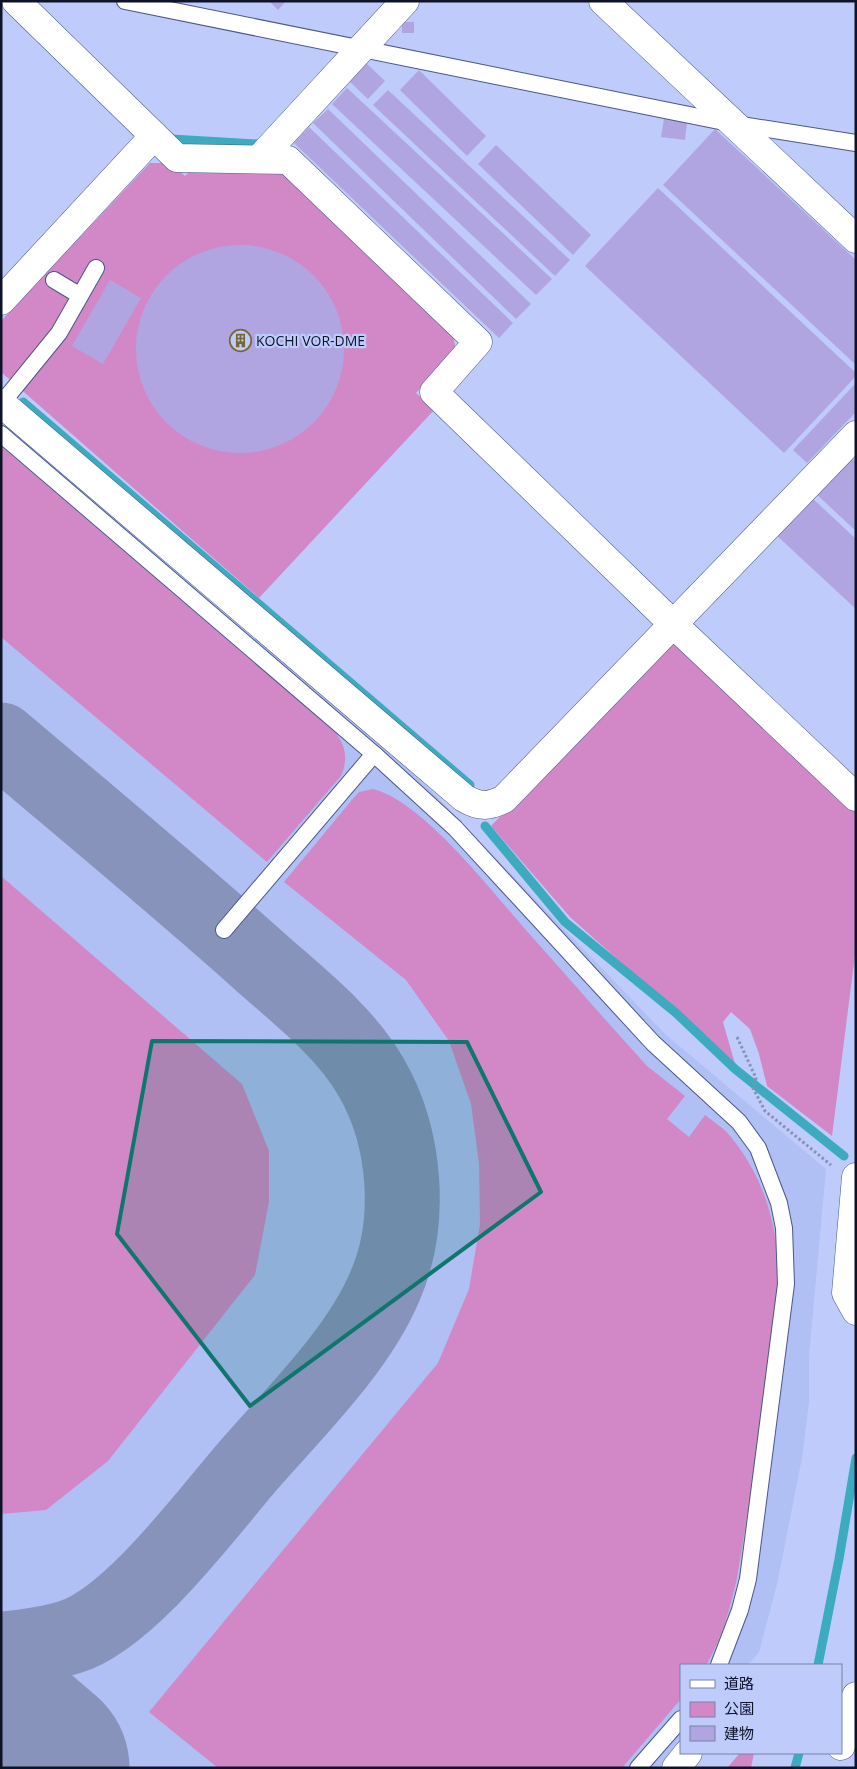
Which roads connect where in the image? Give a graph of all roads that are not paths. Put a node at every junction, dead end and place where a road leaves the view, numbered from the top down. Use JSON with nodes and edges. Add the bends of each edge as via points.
{"nodes":[{"id":1,"x":16,"y":1,"type":"edge"},
{"id":2,"x":126,"y":1,"type":"edge"},
{"id":3,"x":405,"y":1,"type":"edge"},
{"id":4,"x":603,"y":1,"type":"edge"},
{"id":5,"x":361,"y":49,"type":"junction"},
{"id":6,"x":729,"y":122,"type":"junction"},
{"id":7,"x":154,"y":136,"type":"junction"},
{"id":8,"x":856,"y":143,"type":"edge"},
{"id":9,"x":260,"y":158,"type":"junction"},
{"id":10,"x":856,"y":239,"type":"edge"},
{"id":11,"x":96,"y":268,"type":"dead end"},
{"id":12,"x":54,"y":280,"type":"dead end"},
{"id":13,"x":79,"y":295,"type":"junction"},
{"id":14,"x":1,"y":301,"type":"edge"},
{"id":15,"x":1,"y":403,"type":"edge"},
{"id":16,"x":1,"y":434,"type":"edge"},
{"id":17,"x":856,"y":435,"type":"edge"},
{"id":18,"x":672,"y":623,"type":"junction"},
{"id":19,"x":374,"y":754,"type":"junction"},
{"id":20,"x":856,"y":798,"type":"edge"},
{"id":21,"x":224,"y":930,"type":"dead end"},
{"id":22,"x":856,"y":1177,"type":"edge"},
{"id":23,"x":855,"y":1184,"type":"edge"},
{"id":24,"x":855,"y":1311,"type":"edge"},
{"id":25,"x":719,"y":1664,"type":"edge"},
{"id":26,"x":842,"y":1695,"type":"edge"},
{"id":27,"x":856,"y":1696,"type":"edge"},
{"id":28,"x":680,"y":1720,"type":"edge"},
{"id":29,"x":842,"y":1743,"type":"edge"},
{"id":30,"x":687,"y":1754,"type":"edge"},
{"id":31,"x":839,"y":1754,"type":"edge"},
{"id":32,"x":638,"y":1768,"type":"edge"},
{"id":33,"x":676,"y":1768,"type":"edge"},
{"id":34,"x":834,"y":1768,"type":"edge"}],
"edges":[{"from":1,"to":7,"type":"street"},
{"from":2,"to":5,"type":"lane"},
{"from":3,"to":5,"type":"street"},
{"from":4,"to":6,"type":"street"},
{"from":5,"to":6,"type":"lane"},
{"from":5,"to":9,"type":"street"},
{"from":6,"to":8,"type":"lane"},
{"from":6,"to":10,"type":"street"},
{"from":7,"to":9,"type":"street","via":[[177,158]]},
{"from":7,"to":14,"type":"street"},
{"from":9,"to":18,"type":"street","via":[[288,160],[478,342],[434,392]]},
{"from":11,"to":13,"type":"lane"},
{"from":12,"to":13,"type":"lane"},
{"from":13,"to":15,"type":"lane","via":[[59,333]]},
{"from":15,"to":18,"type":"street","via":[[476,805],[490,806],[504,799]]},
{"from":16,"to":19,"type":"lane"},
{"from":17,"to":18,"type":"street"},
{"from":18,"to":20,"type":"street"},
{"from":19,"to":21,"type":"lane"},
{"from":19,"to":25,"type":"lane","via":[[455,828],[653,1043],[739,1122],[758,1148],[770,1174],[784,1228],[784,1308],[748,1579],[738,1617]]},
{"from":22,"to":23,"type":"street"},
{"from":23,"to":24,"type":"street","via":[[846,1293]]},
{"from":26,"to":27,"type":"street"},
{"from":27,"to":29,"type":"street"},
{"from":28,"to":32,"type":"lane"},
{"from":30,"to":33,"type":"street"},
{"from":31,"to":34,"type":"street"}]}
